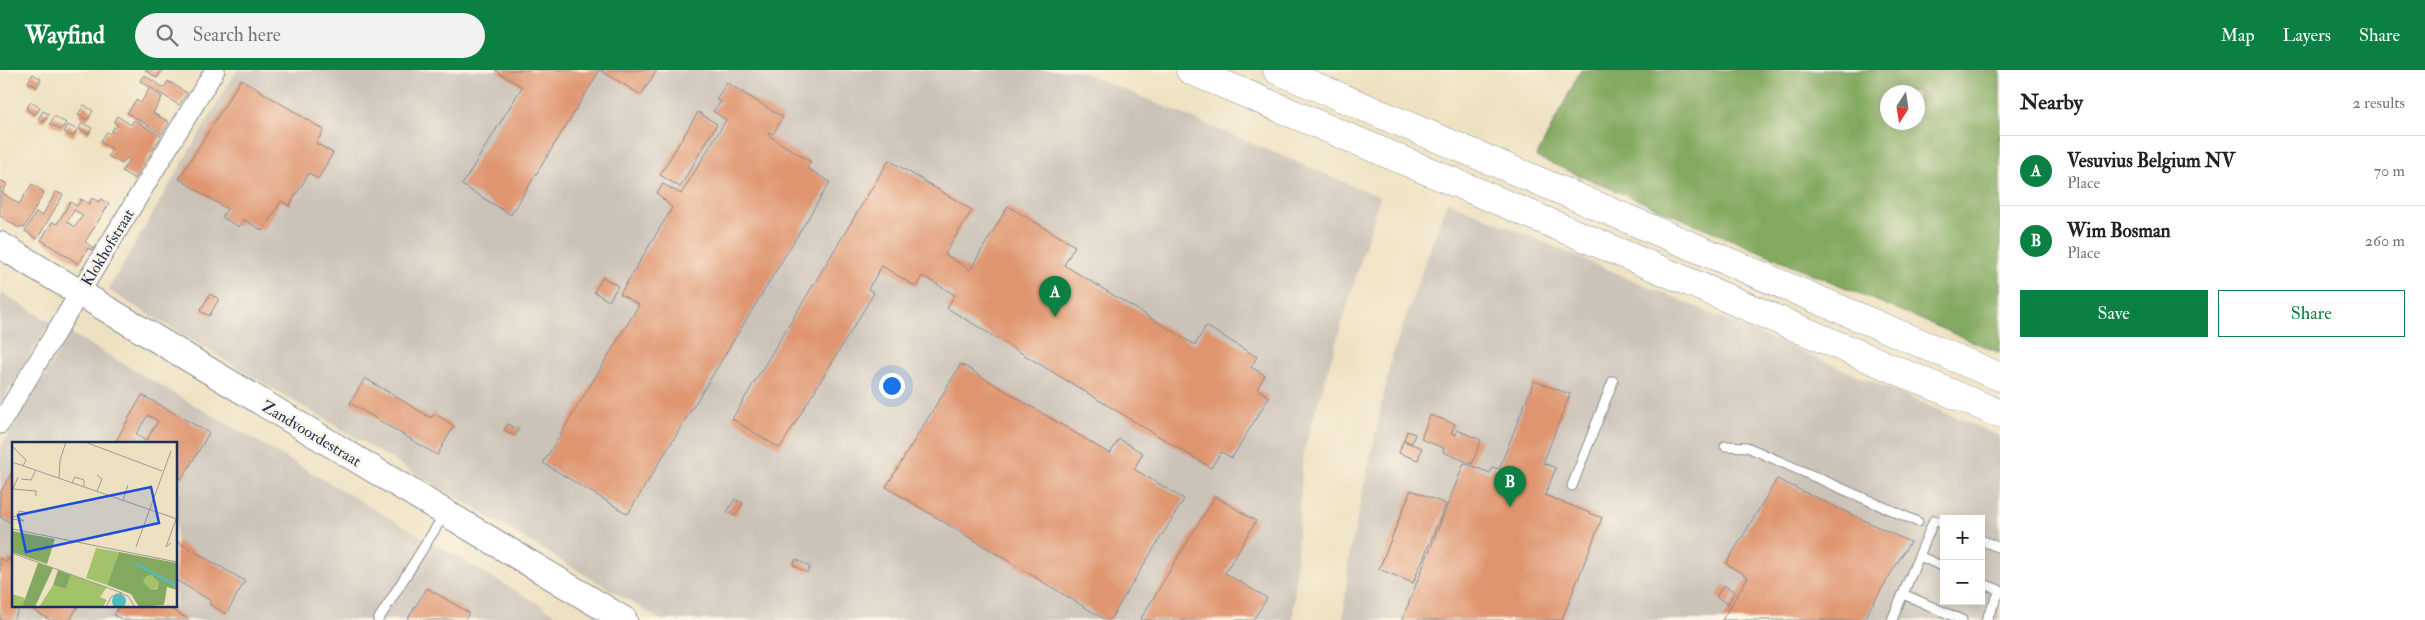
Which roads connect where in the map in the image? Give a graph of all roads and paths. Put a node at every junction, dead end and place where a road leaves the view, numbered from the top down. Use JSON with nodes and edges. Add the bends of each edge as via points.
{"nodes":[{"id":1,"x":215,"y":70,"type":"edge"},
{"id":2,"x":1190,"y":70,"type":"edge"},
{"id":3,"x":1277,"y":70,"type":"edge"},
{"id":4,"x":0,"y":245,"type":"edge"},
{"id":5,"x":79,"y":293,"type":"junction"},
{"id":6,"x":2000,"y":377,"type":"edge"},
{"id":7,"x":1613,"y":381,"type":"dead end"},
{"id":8,"x":2000,"y":414,"type":"edge"},
{"id":9,"x":0,"y":424,"type":"edge"},
{"id":10,"x":1725,"y":446,"type":"dead end"},
{"id":11,"x":1572,"y":486,"type":"dead end"},
{"id":12,"x":446,"y":513,"type":"junction"},
{"id":13,"x":1918,"y":522,"type":"dead end"},
{"id":14,"x":1940,"y":522,"type":"edge"},
{"id":15,"x":1985,"y":542,"type":"edge"},
{"id":16,"x":2000,"y":548,"type":"edge"},
{"id":17,"x":1919,"y":556,"type":"junction"},
{"id":18,"x":1940,"y":565,"type":"edge"},
{"id":19,"x":1985,"y":585,"type":"edge"},
{"id":20,"x":1999,"y":590,"type":"edge"},
{"id":21,"x":1903,"y":594,"type":"junction"},
{"id":22,"x":378,"y":620,"type":"edge"},
{"id":23,"x":624,"y":620,"type":"edge"},
{"id":24,"x":1892,"y":620,"type":"edge"},
{"id":25,"x":1962,"y":620,"type":"edge"},
{"id":26,"x":1986,"y":620,"type":"edge"}],
"edges":[{"from":1,"to":5,"type":"street","name":"Klokhofstraat"},
{"from":2,"to":8,"type":"highway"},
{"from":3,"to":6,"type":"highway"},
{"from":4,"to":5,"type":"main road","name":"Zandvoordestraat"},
{"from":5,"to":9,"type":"street","name":"Klokhofstraat"},
{"from":5,"to":12,"type":"main road","name":"Zandvoordestraat"},
{"from":7,"to":11,"type":"lane"},
{"from":10,"to":13,"type":"lane","via":[[1747,447]]},
{"from":12,"to":22,"type":"lane"},
{"from":12,"to":23,"type":"main road","name":"Zandvoordestraat"},
{"from":14,"to":17,"type":"lane","via":[[1934,520]]},
{"from":15,"to":16,"type":"lane"},
{"from":17,"to":18,"type":"lane"},
{"from":17,"to":21,"type":"lane"},
{"from":19,"to":20,"type":"lane"},
{"from":20,"to":26,"type":"lane"},
{"from":21,"to":24,"type":"lane"},
{"from":21,"to":25,"type":"lane"}]}
